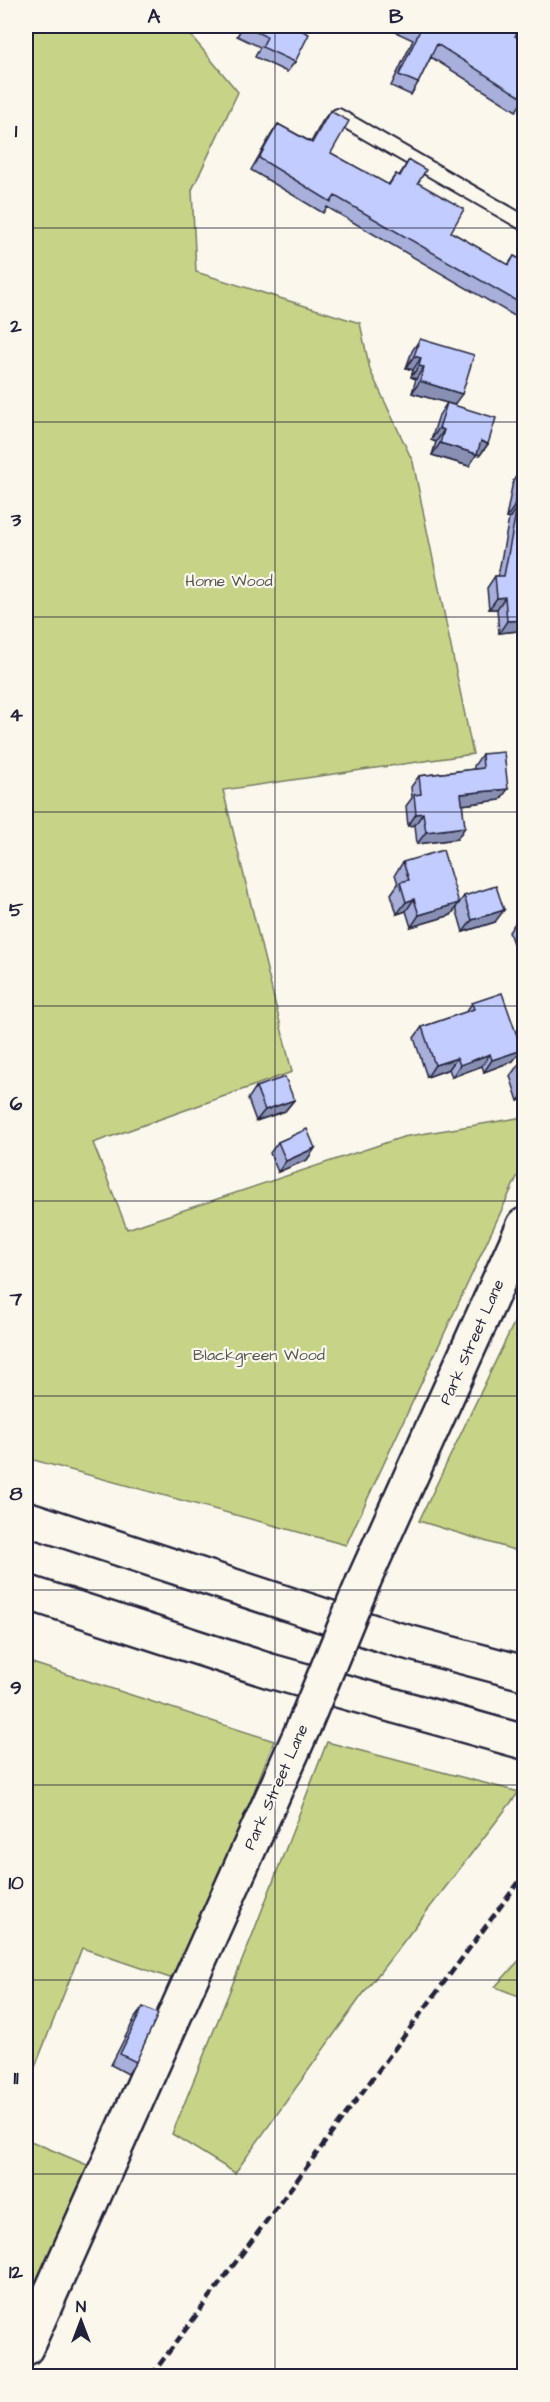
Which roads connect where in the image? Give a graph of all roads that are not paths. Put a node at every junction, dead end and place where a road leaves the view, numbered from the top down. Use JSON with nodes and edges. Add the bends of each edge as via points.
{"nodes":[{"id":1,"x":338,"y":116,"type":"edge"},
{"id":2,"x":525,"y":223,"type":"edge"},
{"id":3,"x":525,"y":1225,"type":"edge"},
{"id":4,"x":26,"y":1518,"type":"edge"},
{"id":5,"x":26,"y":1592,"type":"edge"},
{"id":6,"x":525,"y":1673,"type":"edge"},
{"id":7,"x":525,"y":1742,"type":"edge"},
{"id":8,"x":26,"y":2348,"type":"edge"}],
"edges":[{"from":1,"to":2,"type":"lane"},
{"from":3,"to":8,"type":"main road","name":"Park Street Lane","bridge":true},
{"from":4,"to":6,"type":"main road","via":[[392,1638]]},
{"from":5,"to":7,"type":"main road","via":[[270,1671]]}]}
